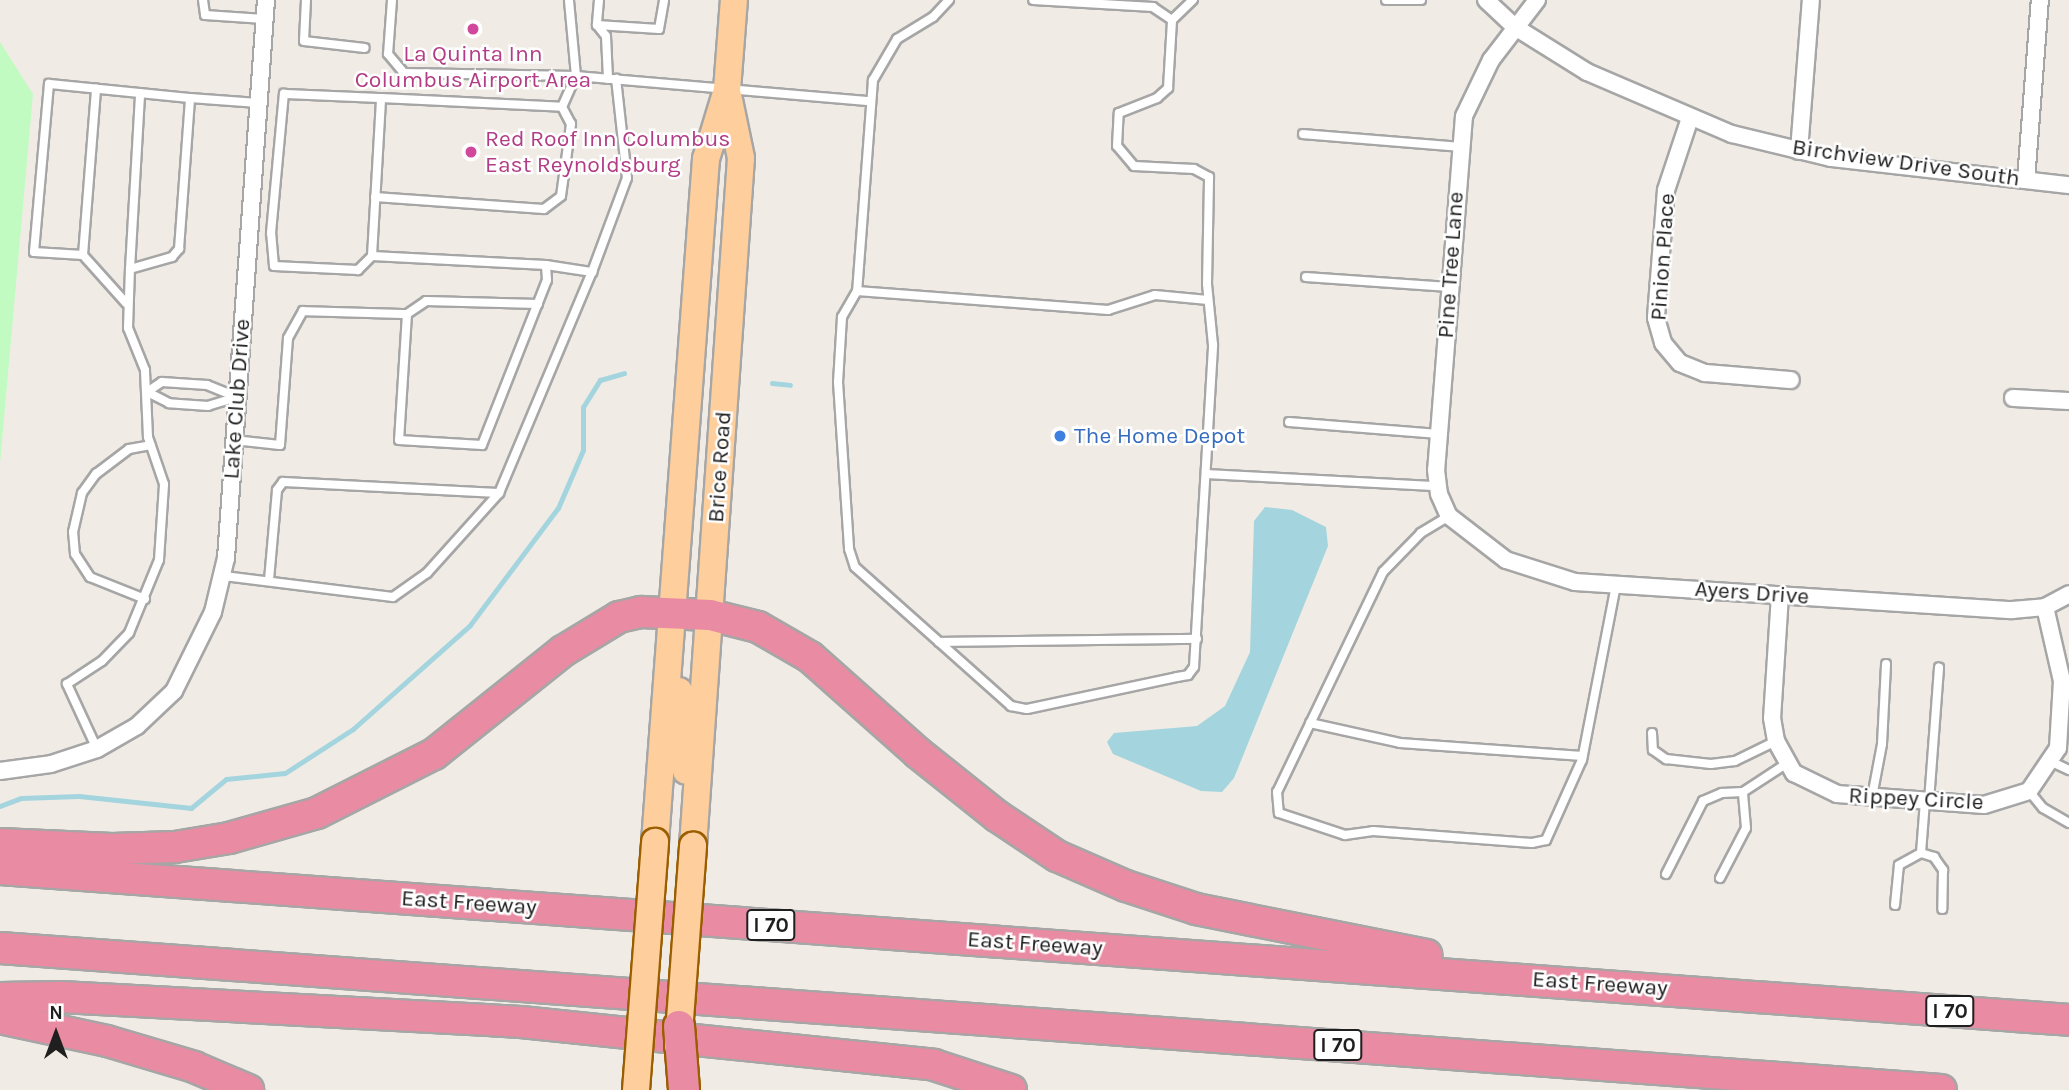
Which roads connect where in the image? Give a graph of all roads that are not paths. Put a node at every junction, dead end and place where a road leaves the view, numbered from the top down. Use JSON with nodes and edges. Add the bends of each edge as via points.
{"nodes":[{"id":1,"x":203,"y":0,"type":"edge"},
{"id":2,"x":265,"y":0,"type":"edge"},
{"id":3,"x":306,"y":0,"type":"edge"},
{"id":4,"x":392,"y":0,"type":"edge"},
{"id":5,"x":569,"y":0,"type":"edge"},
{"id":6,"x":599,"y":0,"type":"edge"},
{"id":7,"x":664,"y":0,"type":"edge"},
{"id":8,"x":734,"y":0,"type":"edge"},
{"id":9,"x":1033,"y":0,"type":"edge"},
{"id":10,"x":1193,"y":0,"type":"edge"},
{"id":11,"x":1386,"y":0,"type":"edge"},
{"id":12,"x":1421,"y":0,"type":"edge"},
{"id":13,"x":1486,"y":0,"type":"edge"},
{"id":14,"x":1537,"y":0,"type":"edge"},
{"id":15,"x":1811,"y":0,"type":"edge"},
{"id":16,"x":2039,"y":0,"type":"edge"},
{"id":17,"x":946,"y":1,"type":"edge"},
{"id":18,"x":264,"y":19,"type":"junction"},
{"id":19,"x":1172,"y":20,"type":"junction"},
{"id":20,"x":597,"y":25,"type":"junction"},
{"id":21,"x":1516,"y":27,"type":"junction"},
{"id":22,"x":365,"y":48,"type":"dead end"},
{"id":23,"x":576,"y":76,"type":"junction"},
{"id":24,"x":612,"y":79,"type":"junction"},
{"id":25,"x":96,"y":89,"type":"junction"},
{"id":26,"x":727,"y":90,"type":"junction"},
{"id":27,"x":140,"y":93,"type":"junction"},
{"id":28,"x":190,"y":97,"type":"junction"},
{"id":29,"x":381,"y":98,"type":"junction"},
{"id":30,"x":870,"y":101,"type":"junction"},
{"id":31,"x":258,"y":103,"type":"junction"},
{"id":32,"x":562,"y":107,"type":"junction"},
{"id":33,"x":1690,"y":118,"type":"junction"},
{"id":34,"x":1303,"y":134,"type":"dead end"},
{"id":35,"x":1460,"y":147,"type":"junction"},
{"id":36,"x":1799,"y":151,"type":"junction"},
{"id":37,"x":2026,"y":180,"type":"junction"},
{"id":38,"x":2069,"y":184,"type":"edge"},
{"id":39,"x":375,"y":197,"type":"junction"},
{"id":40,"x":83,"y":256,"type":"junction"},
{"id":41,"x":372,"y":256,"type":"junction"},
{"id":42,"x":546,"y":265,"type":"junction"},
{"id":43,"x":130,"y":269,"type":"junction"},
{"id":44,"x":592,"y":272,"type":"junction"},
{"id":45,"x":1306,"y":276,"type":"dead end"},
{"id":46,"x":1449,"y":287,"type":"junction"},
{"id":47,"x":857,"y":290,"type":"junction"},
{"id":48,"x":1208,"y":300,"type":"junction"},
{"id":49,"x":126,"y":303,"type":"junction"},
{"id":50,"x":538,"y":304,"type":"junction"},
{"id":51,"x":407,"y":314,"type":"junction"},
{"id":52,"x":1791,"y":380,"type":"dead end"},
{"id":53,"x":147,"y":392,"type":"junction"},
{"id":54,"x":237,"y":397,"type":"junction"},
{"id":55,"x":2013,"y":398,"type":"dead end"},
{"id":56,"x":2069,"y":401,"type":"edge"},
{"id":57,"x":1289,"y":422,"type":"dead end"},
{"id":58,"x":1439,"y":434,"type":"junction"},
{"id":59,"x":234,"y":440,"type":"junction"},
{"id":60,"x":151,"y":445,"type":"junction"},
{"id":61,"x":1206,"y":474,"type":"junction"},
{"id":62,"x":1438,"y":486,"type":"junction"},
{"id":63,"x":499,"y":493,"type":"junction"},
{"id":64,"x":1449,"y":516,"type":"junction"},
{"id":65,"x":224,"y":576,"type":"junction"},
{"id":66,"x":269,"y":580,"type":"junction"},
{"id":67,"x":1616,"y":585,"type":"junction"},
{"id":68,"x":2069,"y":594,"type":"edge"},
{"id":69,"x":1780,"y":595,"type":"junction"},
{"id":70,"x":145,"y":598,"type":"junction"},
{"id":71,"x":2045,"y":607,"type":"junction"},
{"id":72,"x":672,"y":613,"type":"junction"},
{"id":73,"x":710,"y":615,"type":"junction"},
{"id":74,"x":1197,"y":639,"type":"junction"},
{"id":75,"x":939,"y":642,"type":"junction"},
{"id":76,"x":1886,"y":664,"type":"dead end"},
{"id":77,"x":1939,"y":667,"type":"dead end"},
{"id":78,"x":2066,"y":681,"type":"edge"},
{"id":79,"x":1310,"y":723,"type":"junction"},
{"id":80,"x":1652,"y":733,"type":"dead end"},
{"id":81,"x":1776,"y":741,"type":"junction"},
{"id":82,"x":97,"y":749,"type":"junction"},
{"id":83,"x":1583,"y":756,"type":"junction"},
{"id":84,"x":2052,"y":762,"type":"junction"},
{"id":85,"x":1786,"y":764,"type":"junction"},
{"id":86,"x":2069,"y":770,"type":"edge"},
{"id":87,"x":0,"y":771,"type":"edge"},
{"id":88,"x":2029,"y":791,"type":"junction"},
{"id":89,"x":1744,"y":792,"type":"junction"},
{"id":90,"x":1872,"y":797,"type":"junction"},
{"id":91,"x":1927,"y":801,"type":"junction"},
{"id":92,"x":2069,"y":823,"type":"edge"},
{"id":93,"x":0,"y":844,"type":"edge"},
{"id":94,"x":693,"y":846,"type":"junction"},
{"id":95,"x":1921,"y":853,"type":"junction"},
{"id":96,"x":0,"y":869,"type":"edge"},
{"id":97,"x":1666,"y":874,"type":"dead end"},
{"id":98,"x":1720,"y":878,"type":"dead end"},
{"id":99,"x":1895,"y":905,"type":"dead end"},
{"id":100,"x":1941,"y":909,"type":"dead end"},
{"id":101,"x":0,"y":948,"type":"edge"},
{"id":102,"x":1542,"y":980,"type":"junction"},
{"id":103,"x":0,"y":999,"type":"edge"},
{"id":104,"x":0,"y":1018,"type":"edge"},
{"id":105,"x":2069,"y":1020,"type":"edge"},
{"id":106,"x":679,"y":1026,"type":"junction"},
{"id":107,"x":248,"y":1090,"type":"edge"},
{"id":108,"x":636,"y":1090,"type":"edge"},
{"id":109,"x":675,"y":1090,"type":"edge"},
{"id":110,"x":684,"y":1090,"type":"edge"},
{"id":111,"x":1012,"y":1090,"type":"edge"},
{"id":112,"x":1941,"y":1090,"type":"edge"}],
"edges":[{"from":1,"to":18,"type":"lane","via":[[205,15]]},
{"from":2,"to":18,"type":"street","name":"Lake Club Drive"},
{"from":3,"to":22,"type":"lane","via":[[304,41]]},
{"from":4,"to":23,"type":"lane","via":[[388,54],[404,74]]},
{"from":5,"to":23,"type":"lane"},
{"from":6,"to":20,"type":"lane"},
{"from":7,"to":20,"type":"lane","via":[[663,20],[653,31]]},
{"from":8,"to":26,"type":"main road","name":"Brice Road"},
{"from":9,"to":19,"type":"lane","via":[[1153,7]]},
{"from":10,"to":19,"type":"lane"},
{"from":11,"to":12,"type":"lane"},
{"from":13,"to":21,"type":"street","name":"Birchview Drive South"},
{"from":14,"to":21,"type":"street","name":"Pine Tree Lane"},
{"from":15,"to":36,"type":"street"},
{"from":16,"to":37,"type":"street"},
{"from":17,"to":30,"type":"lane","via":[[886,52],[873,80]]},
{"from":18,"to":31,"type":"street","name":"Lake Club Drive"},
{"from":19,"to":48,"type":"lane","via":[[1168,88],[1157,98],[1119,113],[1117,146],[1134,166],[1194,169],[1209,177]]},
{"from":20,"to":24,"type":"lane","via":[[606,36]]},
{"from":21,"to":33,"type":"street","name":"Birchview Drive South","via":[[1598,78]]},
{"from":21,"to":35,"type":"street","name":"Pine Tree Lane","via":[[1470,97]]},
{"from":23,"to":24,"type":"lane"},
{"from":23,"to":32,"type":"lane"},
{"from":24,"to":26,"type":"lane"},
{"from":24,"to":44,"type":"lane","via":[[626,178]]},
{"from":25,"to":27,"type":"lane"},
{"from":25,"to":40,"type":"lane"},
{"from":25,"to":40,"type":"lane","via":[[49,84],[34,252]]},
{"from":26,"to":30,"type":"lane"},
{"from":26,"to":72,"type":"main road","name":"Brice Road","via":[[706,159]]},
{"from":26,"to":73,"type":"main road","name":"Brice Road","via":[[741,158]]},
{"from":27,"to":28,"type":"lane"},
{"from":27,"to":43,"type":"lane"},
{"from":28,"to":31,"type":"lane"},
{"from":28,"to":43,"type":"lane","via":[[179,249],[172,257]]},
{"from":29,"to":32,"type":"lane"},
{"from":29,"to":39,"type":"lane"},
{"from":29,"to":41,"type":"lane","via":[[285,94],[271,233],[274,266],[358,270]]},
{"from":30,"to":47,"type":"lane"},
{"from":31,"to":54,"type":"street","name":"Lake Club Drive"},
{"from":32,"to":39,"type":"lane","via":[[571,124],[561,196],[544,209]]},
{"from":33,"to":36,"type":"street","name":"Birchview Drive South"},
{"from":33,"to":52,"type":"street","name":"Pinion Place","via":[[1666,190],[1656,318],[1663,343],[1680,363],[1705,373]]},
{"from":34,"to":35,"type":"lane"},
{"from":35,"to":46,"type":"street","name":"Pine Tree Lane"},
{"from":36,"to":37,"type":"street","name":"Birchview Drive South","via":[[1925,171]]},
{"from":37,"to":38,"type":"street","name":"Birchview Drive South"},
{"from":39,"to":41,"type":"lane"},
{"from":40,"to":49,"type":"lane"},
{"from":41,"to":42,"type":"lane"},
{"from":42,"to":44,"type":"lane"},
{"from":42,"to":50,"type":"lane","via":[[547,281]]},
{"from":43,"to":49,"type":"lane"},
{"from":44,"to":63,"type":"lane"},
{"from":45,"to":46,"type":"lane"},
{"from":46,"to":58,"type":"street","name":"Pine Tree Lane"},
{"from":47,"to":48,"type":"lane","via":[[1108,310],[1155,295]]},
{"from":47,"to":75,"type":"lane","via":[[842,317],[838,382],[849,549],[855,568]]},
{"from":48,"to":61,"type":"lane","via":[[1213,345]]},
{"from":49,"to":53,"type":"lane","via":[[128,328],[145,370]]},
{"from":50,"to":51,"type":"lane","via":[[426,301]]},
{"from":50,"to":51,"type":"lane","via":[[482,445],[398,440]]},
{"from":51,"to":59,"type":"lane","via":[[303,311],[288,338],[280,444]]},
{"from":53,"to":54,"type":"lane","via":[[169,403],[208,406]]},
{"from":53,"to":54,"type":"lane","via":[[162,382],[207,384]]},
{"from":53,"to":60,"type":"lane"},
{"from":54,"to":59,"type":"street","name":"Lake Club Drive"},
{"from":55,"to":56,"type":"street"},
{"from":57,"to":58,"type":"lane"},
{"from":58,"to":62,"type":"street","name":"Pine Tree Lane"},
{"from":59,"to":65,"type":"street","name":"Lake Club Drive"},
{"from":60,"to":70,"type":"lane","via":[[164,484],[159,560]]},
{"from":60,"to":70,"type":"lane","via":[[129,449],[96,474],[82,493],[73,532],[75,554],[90,577]]},
{"from":61,"to":62,"type":"lane"},
{"from":61,"to":74,"type":"lane"},
{"from":62,"to":64,"type":"street","name":"Pine Tree Lane"},
{"from":63,"to":66,"type":"lane","via":[[427,573],[393,597]]},
{"from":63,"to":66,"type":"lane","via":[[282,482],[277,490]]},
{"from":64,"to":67,"type":"street","name":"Ayers Drive","via":[[1474,539],[1517,565],[1575,582]]},
{"from":64,"to":79,"type":"lane","via":[[1421,533],[1383,572]]},
{"from":65,"to":66,"type":"lane"},
{"from":65,"to":82,"type":"street","name":"Lake Club Drive","via":[[197,651],[174,691],[136,726]]},
{"from":67,"to":69,"type":"street","name":"Ayers Drive"},
{"from":67,"to":83,"type":"lane"},
{"from":68,"to":71,"type":"street","name":"Ayers Drive"},
{"from":69,"to":71,"type":"street","name":"Ayers Drive","via":[[2012,610]]},
{"from":69,"to":81,"type":"street","name":"Rippey Circle","via":[[1772,718]]},
{"from":70,"to":82,"type":"lane","via":[[129,633],[102,661],[67,684]]},
{"from":71,"to":78,"type":"street"},
{"from":72,"to":73,"type":"highway"},
{"from":72,"to":93,"type":"highway","via":[[641,612],[593,631],[434,754],[317,813],[229,838],[174,847]]},
{"from":72,"to":94,"type":"main road","name":"Brice Road"},
{"from":72,"to":108,"type":"main road","name":"Brice Road","bridge":true},
{"from":73,"to":94,"type":"main road","name":"Brice Road"},
{"from":73,"to":102,"type":"highway","via":[[758,627],[810,657],[918,753],[997,816],[1057,856],[1196,909]]},
{"from":74,"to":75,"type":"lane"},
{"from":74,"to":75,"type":"lane","via":[[1188,675],[1027,709],[1010,706]]},
{"from":76,"to":90,"type":"lane","via":[[1882,744]]},
{"from":77,"to":91,"type":"lane"},
{"from":78,"to":84,"type":"street","via":[[2058,748]]},
{"from":79,"to":83,"type":"lane","via":[[1400,743]]},
{"from":79,"to":83,"type":"lane","via":[[1277,792],[1276,806],[1289,818],[1345,835],[1373,831],[1539,843],[1550,837]]},
{"from":80,"to":81,"type":"lane","via":[[1653,750],[1666,759],[1711,764],[1735,761]]},
{"from":81,"to":85,"type":"street","name":"Rippey Circle"},
{"from":82,"to":87,"type":"street","name":"Lake Club Drive","via":[[51,764]]},
{"from":84,"to":86,"type":"lane"},
{"from":84,"to":88,"type":"street"},
{"from":85,"to":89,"type":"lane"},
{"from":85,"to":90,"type":"street","name":"Rippey Circle","via":[[1818,789]]},
{"from":88,"to":91,"type":"street","name":"Rippey Circle","via":[[1984,805]]},
{"from":88,"to":92,"type":"lane","via":[[2043,808]]},
{"from":89,"to":97,"type":"lane","via":[[1715,794],[1703,801]]},
{"from":89,"to":98,"type":"lane","via":[[1748,819]]},
{"from":90,"to":91,"type":"street","name":"Rippey Circle"},
{"from":91,"to":95,"type":"lane"},
{"from":94,"to":106,"type":"main road","name":"Brice Road","bridge":true},
{"from":95,"to":99,"type":"lane","via":[[1899,865]]},
{"from":95,"to":100,"type":"lane","via":[[1934,857],[1944,870]]},
{"from":96,"to":102,"type":"highway","name":"East Freeway","number":"I 70"},
{"from":101,"to":112,"type":"highway","number":"I 70"},
{"from":102,"to":105,"type":"highway","name":"East Freeway","number":"I 70"},
{"from":103,"to":111,"type":"highway","via":[[61,998],[520,1023],[934,1065]]},
{"from":104,"to":107,"type":"highway","via":[[107,1041],[194,1067]]},
{"from":106,"to":109,"type":"main road","name":"Brice Road","bridge":true},
{"from":106,"to":110,"type":"highway","bridge":true}]}
